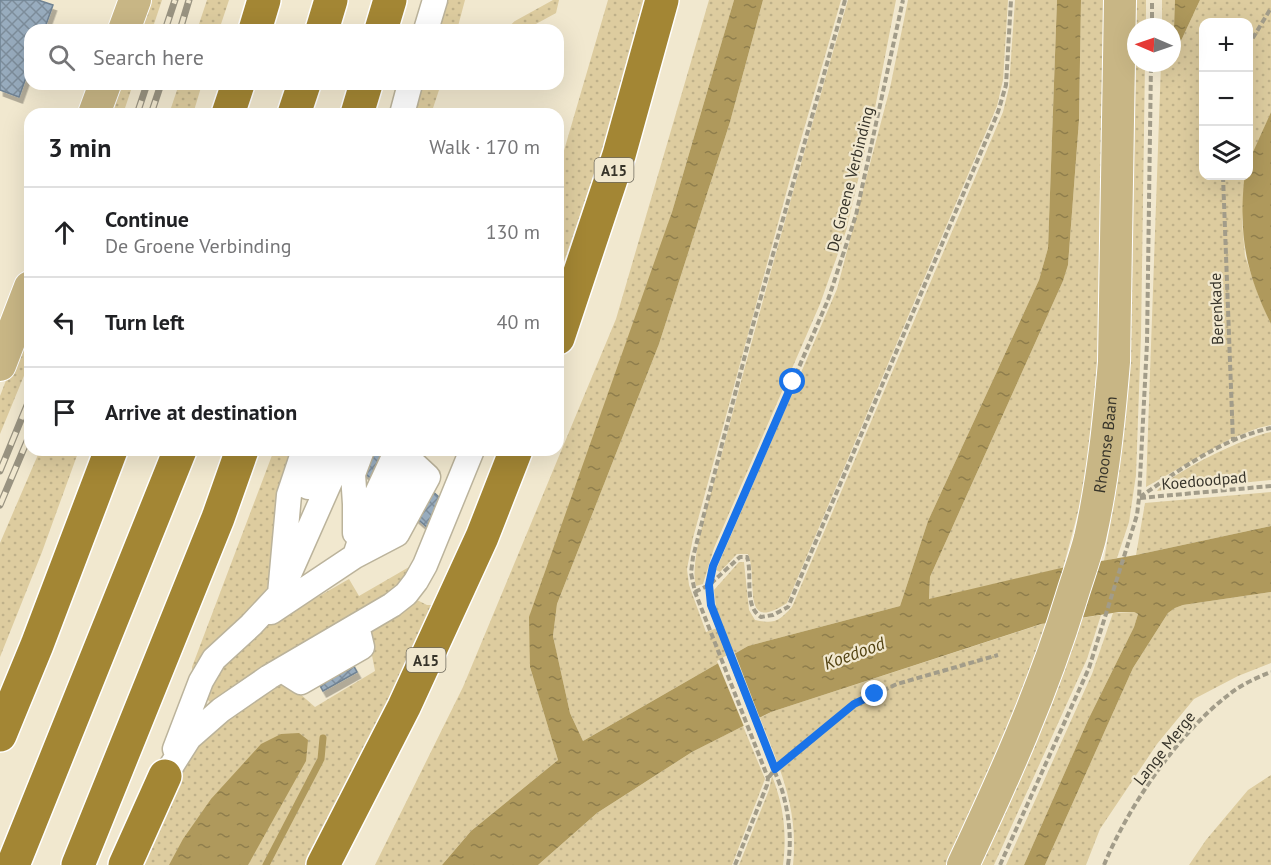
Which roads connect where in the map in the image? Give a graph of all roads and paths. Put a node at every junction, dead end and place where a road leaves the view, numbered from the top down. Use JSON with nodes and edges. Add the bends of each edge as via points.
{"nodes":[{"id":1,"x":264,"y":0,"type":"edge"},
{"id":2,"x":331,"y":0,"type":"edge"},
{"id":3,"x":390,"y":0,"type":"edge"},
{"id":4,"x":435,"y":0,"type":"edge"},
{"id":5,"x":662,"y":0,"type":"edge"},
{"id":6,"x":845,"y":0,"type":"edge"},
{"id":7,"x":903,"y":0,"type":"edge"},
{"id":8,"x":1011,"y":0,"type":"edge"},
{"id":9,"x":1119,"y":0,"type":"edge"},
{"id":10,"x":1152,"y":0,"type":"edge"},
{"id":11,"x":1271,"y":8,"type":"edge"},
{"id":12,"x":1152,"y":18,"type":"edge"},
{"id":13,"x":257,"y":24,"type":"edge"},
{"id":14,"x":323,"y":24,"type":"edge"},
{"id":15,"x":383,"y":24,"type":"edge"},
{"id":16,"x":428,"y":24,"type":"edge"},
{"id":17,"x":1253,"y":38,"type":"edge"},
{"id":18,"x":1151,"y":72,"type":"edge"},
{"id":19,"x":103,"y":90,"type":"edge"},
{"id":20,"x":236,"y":90,"type":"edge"},
{"id":21,"x":302,"y":90,"type":"edge"},
{"id":22,"x":364,"y":90,"type":"edge"},
{"id":23,"x":409,"y":90,"type":"edge"},
{"id":24,"x":96,"y":108,"type":"edge"},
{"id":25,"x":230,"y":108,"type":"edge"},
{"id":26,"x":296,"y":108,"type":"edge"},
{"id":27,"x":359,"y":108,"type":"edge"},
{"id":28,"x":404,"y":108,"type":"edge"},
{"id":29,"x":1223,"y":180,"type":"edge"},
{"id":30,"x":24,"y":303,"type":"edge"},
{"id":31,"x":564,"y":320,"type":"edge"},
{"id":32,"x":0,"y":365,"type":"edge"},
{"id":33,"x":1271,"y":428,"type":"edge"},
{"id":34,"x":1233,"y":441,"type":"junction"},
{"id":35,"x":109,"y":456,"type":"edge"},
{"id":36,"x":178,"y":456,"type":"edge"},
{"id":37,"x":240,"y":456,"type":"edge"},
{"id":38,"x":302,"y":456,"type":"edge"},
{"id":39,"x":321,"y":456,"type":"edge"},
{"id":40,"x":341,"y":456,"type":"edge"},
{"id":41,"x":360,"y":456,"type":"edge"},
{"id":42,"x":375,"y":456,"type":"edge"},
{"id":43,"x":402,"y":456,"type":"edge"},
{"id":44,"x":405,"y":456,"type":"edge"},
{"id":45,"x":469,"y":456,"type":"edge"},
{"id":46,"x":514,"y":456,"type":"edge"},
{"id":47,"x":1271,"y":486,"type":"edge"},
{"id":48,"x":1139,"y":498,"type":"junction"},
{"id":49,"x":355,"y":504,"type":"junction"},
{"id":50,"x":355,"y":556,"type":"junction"},
{"id":51,"x":709,"y":585,"type":"junction"},
{"id":52,"x":695,"y":592,"type":"junction"},
{"id":53,"x":280,"y":594,"type":"junction"},
{"id":54,"x":251,"y":625,"type":"junction"},
{"id":55,"x":359,"y":637,"type":"junction"},
{"id":56,"x":998,"y":655,"type":"dead end"},
{"id":57,"x":1271,"y":672,"type":"edge"},
{"id":58,"x":292,"y":676,"type":"junction"},
{"id":59,"x":0,"y":735,"type":"edge"},
{"id":60,"x":775,"y":769,"type":"junction"},
{"id":61,"x":165,"y":777,"type":"junction"},
{"id":62,"x":768,"y":778,"type":"junction"},
{"id":63,"x":13,"y":865,"type":"edge"},
{"id":64,"x":78,"y":865,"type":"edge"},
{"id":65,"x":125,"y":865,"type":"edge"},
{"id":66,"x":323,"y":865,"type":"edge"},
{"id":67,"x":735,"y":865,"type":"edge"},
{"id":68,"x":788,"y":865,"type":"edge"},
{"id":69,"x":963,"y":865,"type":"edge"},
{"id":70,"x":1000,"y":865,"type":"edge"},
{"id":71,"x":1104,"y":865,"type":"edge"}],
"edges":[{"from":1,"to":13,"type":"highway"},
{"from":2,"to":14,"type":"highway"},
{"from":3,"to":15,"type":"highway"},
{"from":4,"to":16,"type":"lane"},
{"from":5,"to":31,"type":"highway","number":"A15","via":[[619,154]]},
{"from":6,"to":52,"type":"path","via":[[751,332],[693,557]]},
{"from":7,"to":51,"type":"path","name":"De Groene Verbinding","via":[[856,215],[828,300],[713,566]]},
{"from":8,"to":51,"type":"path","via":[[1006,85],[998,112],[788,607],[773,615],[761,617],[754,613],[747,557],[740,557]]},
{"from":9,"to":69,"type":"main road","name":"Rhoonse Baan","via":[[1114,362],[1100,486],[1089,540],[1058,643],[1013,758]]},
{"from":10,"to":12,"type":"path"},
{"from":11,"to":17,"type":"path"},
{"from":18,"to":48,"type":"path","via":[[1147,343]]},
{"from":19,"to":24,"type":"main road"},
{"from":20,"to":25,"type":"highway"},
{"from":21,"to":26,"type":"highway"},
{"from":22,"to":27,"type":"highway"},
{"from":23,"to":28,"type":"lane"},
{"from":29,"to":34,"type":"path","name":"Berenkade"},
{"from":30,"to":32,"type":"main road"},
{"from":33,"to":34,"type":"path"},
{"from":34,"to":48,"type":"path"},
{"from":35,"to":59,"type":"highway"},
{"from":36,"to":63,"type":"highway"},
{"from":37,"to":64,"type":"highway"},
{"from":38,"to":53,"type":"lane","via":[[289,495]]},
{"from":39,"to":53,"type":"lane","via":[[304,496]]},
{"from":40,"to":53,"type":"lane"},
{"from":41,"to":49,"type":"lane","via":[[352,474]]},
{"from":42,"to":49,"type":"lane"},
{"from":43,"to":50,"type":"lane","via":[[371,506]]},
{"from":44,"to":50,"type":"lane","via":[[429,477],[397,534]]},
{"from":45,"to":55,"type":"lane","via":[[416,581]]},
{"from":46,"to":66,"type":"highway","number":"A15","via":[[482,537],[404,707]]},
{"from":47,"to":48,"type":"path","name":"Koedoodpad"},
{"from":48,"to":70,"type":"path","via":[[1089,668]]},
{"from":49,"to":50,"type":"lane"},
{"from":50,"to":54,"type":"lane"},
{"from":51,"to":52,"type":"path"},
{"from":51,"to":60,"type":"path","name":"De Groene Verbinding","via":[[718,628]]},
{"from":52,"to":62,"type":"path"},
{"from":53,"to":54,"type":"lane"},
{"from":54,"to":61,"type":"lane","via":[[214,659],[201,681]]},
{"from":55,"to":58,"type":"lane"},
{"from":55,"to":58,"type":"lane","via":[[364,664],[315,691]]},
{"from":56,"to":60,"type":"path","via":[[897,684],[854,704]]},
{"from":57,"to":71,"type":"path","name":"Lange Merge","via":[[1228,694],[1168,756],[1137,802]]},
{"from":58,"to":61,"type":"lane","via":[[221,710],[189,738]]},
{"from":60,"to":62,"type":"path"},
{"from":60,"to":68,"type":"path","name":"De Groene Verbinding","via":[[789,815]]},
{"from":61,"to":65,"type":"highway"},
{"from":62,"to":67,"type":"path"}]}
